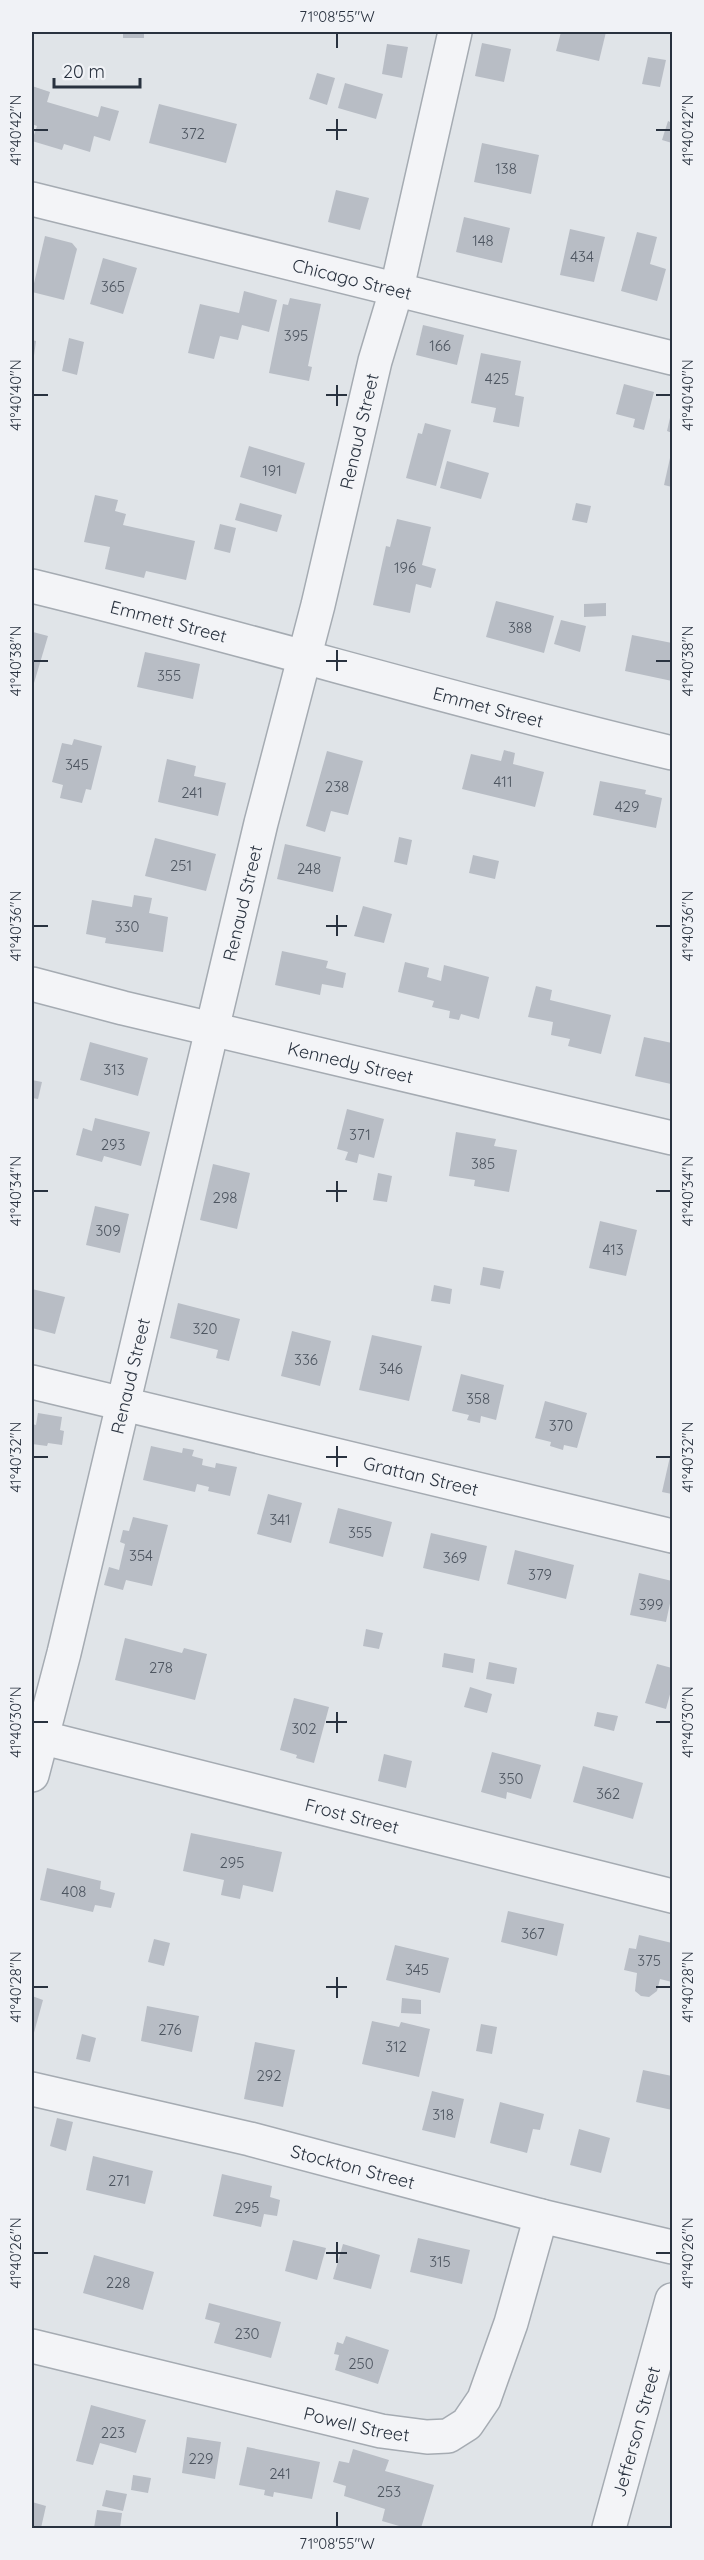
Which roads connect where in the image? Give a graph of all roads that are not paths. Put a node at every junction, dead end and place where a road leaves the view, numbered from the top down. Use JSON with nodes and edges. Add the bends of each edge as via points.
{"nodes":[{"id":1,"x":455,"y":32,"type":"edge"},
{"id":2,"x":32,"y":199,"type":"edge"},
{"id":3,"x":397,"y":288,"type":"junction"},
{"id":4,"x":672,"y":358,"type":"edge"},
{"id":5,"x":32,"y":586,"type":"edge"},
{"id":6,"x":304,"y":658,"type":"junction"},
{"id":7,"x":672,"y":753,"type":"edge"},
{"id":8,"x":32,"y":984,"type":"edge"},
{"id":9,"x":212,"y":1028,"type":"junction"},
{"id":10,"x":672,"y":1138,"type":"edge"},
{"id":11,"x":32,"y":1382,"type":"edge"},
{"id":12,"x":123,"y":1404,"type":"junction"},
{"id":13,"x":672,"y":1536,"type":"edge"},
{"id":14,"x":36,"y":1737,"type":"edge"},
{"id":15,"x":32,"y":1775,"type":"edge"},
{"id":16,"x":672,"y":1896,"type":"edge"},
{"id":17,"x":32,"y":2089,"type":"edge"},
{"id":18,"x":541,"y":2216,"type":"junction"},
{"id":19,"x":672,"y":2247,"type":"edge"},
{"id":20,"x":672,"y":2300,"type":"edge"},
{"id":21,"x":32,"y":2346,"type":"edge"},
{"id":22,"x":609,"y":2529,"type":"edge"}],
"edges":[{"from":1,"to":3,"type":"street","name":"Renaud Street"},
{"from":2,"to":3,"type":"street","name":"Chicago Street"},
{"from":3,"to":4,"type":"street","name":"Chicago Street"},
{"from":3,"to":6,"type":"street","name":"Renaud Street","via":[[375,361]]},
{"from":5,"to":6,"type":"street","name":"Emmett Street"},
{"from":6,"to":7,"type":"street","name":"Emmet Street"},
{"from":6,"to":9,"type":"street","name":"Renaud Street"},
{"from":8,"to":9,"type":"street","name":"Kennedy Street"},
{"from":9,"to":10,"type":"street","name":"Kennedy Street"},
{"from":9,"to":12,"type":"street","name":"Renaud Street"},
{"from":11,"to":12,"type":"street","name":"Grattan Street"},
{"from":12,"to":13,"type":"street","name":"Grattan Street"},
{"from":12,"to":14,"type":"street","name":"Renaud Street","via":[[64,1653]]},
{"from":14,"to":15,"type":"street","name":"Renaud Street"},
{"from":14,"to":16,"type":"street","name":"Frost Street"},
{"from":17,"to":18,"type":"street","name":"Stockton Street","via":[[250,2139]]},
{"from":18,"to":19,"type":"street","name":"Stockton Street"},
{"from":18,"to":21,"type":"street","name":"Powell Street","via":[[484,2399],[467,2424],[448,2436],[381,2431]]},
{"from":20,"to":22,"type":"street","name":"Jefferson Street"}]}
